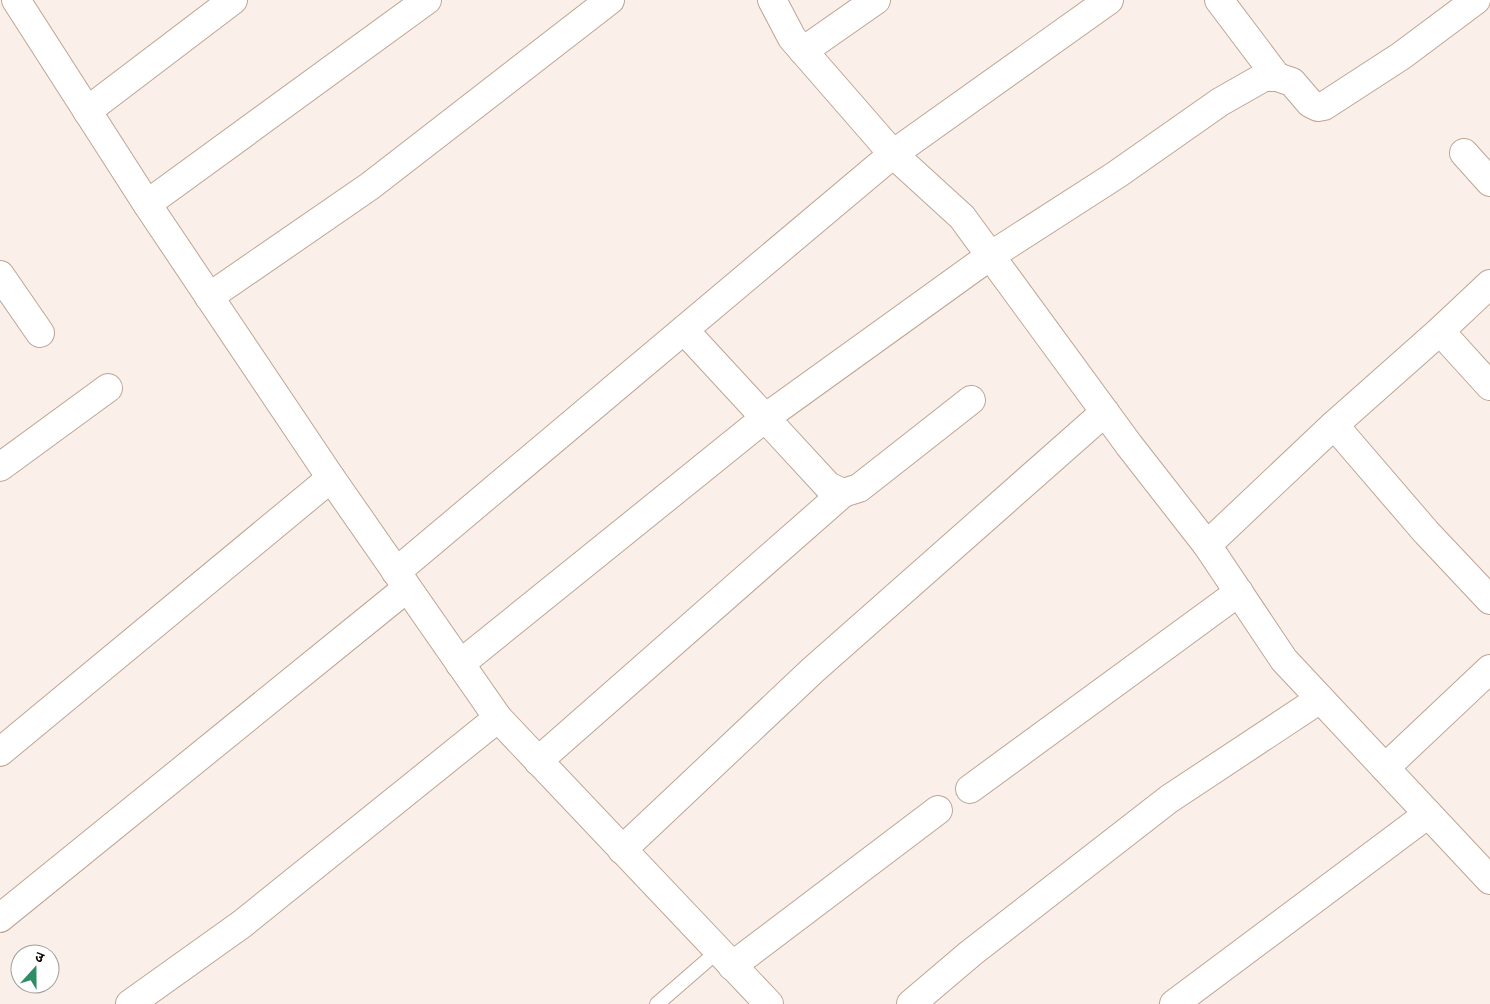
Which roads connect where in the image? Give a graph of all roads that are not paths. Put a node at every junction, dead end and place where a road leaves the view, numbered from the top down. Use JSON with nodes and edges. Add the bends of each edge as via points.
{"nodes":[{"id":1,"x":233,"y":0,"type":"edge"},
{"id":2,"x":427,"y":0,"type":"edge"},
{"id":3,"x":610,"y":0,"type":"edge"},
{"id":4,"x":772,"y":0,"type":"edge"},
{"id":5,"x":876,"y":0,"type":"edge"},
{"id":6,"x":1109,"y":0,"type":"edge"},
{"id":7,"x":1219,"y":0,"type":"edge"},
{"id":8,"x":1473,"y":1,"type":"edge"},
{"id":9,"x":23,"y":3,"type":"edge"},
{"id":10,"x":803,"y":51,"type":"junction"},
{"id":11,"x":1276,"y":77,"type":"junction"},
{"id":12,"x":87,"y":111,"type":"junction"},
{"id":13,"x":1464,"y":153,"type":"dead end"},
{"id":14,"x":893,"y":154,"type":"junction"},
{"id":15,"x":1490,"y":182,"type":"edge"},
{"id":16,"x":147,"y":204,"type":"junction"},
{"id":17,"x":990,"y":256,"type":"junction"},
{"id":18,"x":0,"y":275,"type":"edge"},
{"id":19,"x":1490,"y":284,"type":"edge"},
{"id":20,"x":210,"y":297,"type":"junction"},
{"id":21,"x":684,"y":330,"type":"junction"},
{"id":22,"x":1440,"y":331,"type":"junction"},
{"id":23,"x":40,"y":333,"type":"dead end"},
{"id":24,"x":1490,"y":386,"type":"edge"},
{"id":25,"x":108,"y":388,"type":"dead end"},
{"id":26,"x":971,"y":400,"type":"dead end"},
{"id":27,"x":1105,"y":412,"type":"junction"},
{"id":28,"x":765,"y":418,"type":"junction"},
{"id":29,"x":1334,"y":425,"type":"junction"},
{"id":30,"x":0,"y":467,"type":"edge"},
{"id":31,"x":331,"y":478,"type":"junction"},
{"id":32,"x":843,"y":493,"type":"junction"},
{"id":33,"x":1207,"y":545,"type":"junction"},
{"id":34,"x":402,"y":580,"type":"junction"},
{"id":35,"x":1239,"y":592,"type":"junction"},
{"id":36,"x":1490,"y":600,"type":"edge"},
{"id":37,"x":460,"y":664,"type":"junction"},
{"id":38,"x":1490,"y":669,"type":"edge"},
{"id":39,"x":1320,"y":699,"type":"junction"},
{"id":40,"x":498,"y":718,"type":"junction"},
{"id":41,"x":0,"y":752,"type":"edge"},
{"id":42,"x":538,"y":761,"type":"junction"},
{"id":43,"x":1384,"y":768,"type":"junction"},
{"id":44,"x":970,"y":789,"type":"dead end"},
{"id":45,"x":938,"y":810,"type":"dead end"},
{"id":46,"x":1428,"y":814,"type":"junction"},
{"id":47,"x":622,"y":850,"type":"junction"},
{"id":48,"x":1490,"y":880,"type":"edge"},
{"id":49,"x":0,"y":918,"type":"edge"},
{"id":50,"x":725,"y":959,"type":"junction"},
{"id":51,"x":130,"y":1004,"type":"edge"},
{"id":52,"x":657,"y":1004,"type":"edge"},
{"id":53,"x":768,"y":1004,"type":"edge"},
{"id":54,"x":911,"y":1004,"type":"edge"},
{"id":55,"x":1174,"y":1004,"type":"edge"}],
"edges":[{"from":1,"to":12,"type":"street"},
{"from":2,"to":16,"type":"street"},
{"from":3,"to":20,"type":"street","via":[[370,186]]},
{"from":4,"to":10,"type":"street","via":[[792,38]]},
{"from":5,"to":10,"type":"street"},
{"from":6,"to":14,"type":"street"},
{"from":7,"to":11,"type":"street"},
{"from":8,"to":11,"type":"street","via":[[1401,56],[1324,106],[1310,103],[1292,82]]},
{"from":9,"to":12,"type":"street"},
{"from":10,"to":14,"type":"street"},
{"from":11,"to":17,"type":"street","via":[[1264,77],[1220,102],[1116,175]]},
{"from":12,"to":16,"type":"street"},
{"from":13,"to":15,"type":"street"},
{"from":14,"to":17,"type":"street","via":[[962,217]]},
{"from":14,"to":21,"type":"street"},
{"from":16,"to":20,"type":"street"},
{"from":17,"to":27,"type":"street"},
{"from":17,"to":28,"type":"street"},
{"from":18,"to":23,"type":"street"},
{"from":19,"to":22,"type":"street"},
{"from":20,"to":31,"type":"street"},
{"from":21,"to":28,"type":"street"},
{"from":21,"to":34,"type":"street"},
{"from":22,"to":24,"type":"street"},
{"from":22,"to":29,"type":"street"},
{"from":25,"to":30,"type":"street"},
{"from":26,"to":32,"type":"street","via":[[859,488]]},
{"from":27,"to":33,"type":"street"},
{"from":27,"to":47,"type":"street","via":[[813,670]]},
{"from":28,"to":32,"type":"street","via":[[828,486]]},
{"from":28,"to":37,"type":"street"},
{"from":29,"to":33,"type":"street"},
{"from":29,"to":36,"type":"street","via":[[1426,532]]},
{"from":31,"to":34,"type":"street"},
{"from":31,"to":41,"type":"street"},
{"from":32,"to":42,"type":"street"},
{"from":33,"to":35,"type":"street"},
{"from":34,"to":37,"type":"street"},
{"from":34,"to":49,"type":"street"},
{"from":35,"to":39,"type":"street","via":[[1284,660]]},
{"from":35,"to":44,"type":"street"},
{"from":37,"to":40,"type":"street"},
{"from":38,"to":43,"type":"street"},
{"from":39,"to":43,"type":"street"},
{"from":39,"to":54,"type":"street","via":[[1169,798]]},
{"from":40,"to":42,"type":"street"},
{"from":40,"to":51,"type":"street","via":[[242,924]]},
{"from":42,"to":47,"type":"street"},
{"from":43,"to":46,"type":"street"},
{"from":45,"to":50,"type":"street"},
{"from":46,"to":48,"type":"street"},
{"from":46,"to":55,"type":"street"},
{"from":47,"to":50,"type":"street"},
{"from":50,"to":52,"type":"lane"},
{"from":50,"to":53,"type":"street"}]}
